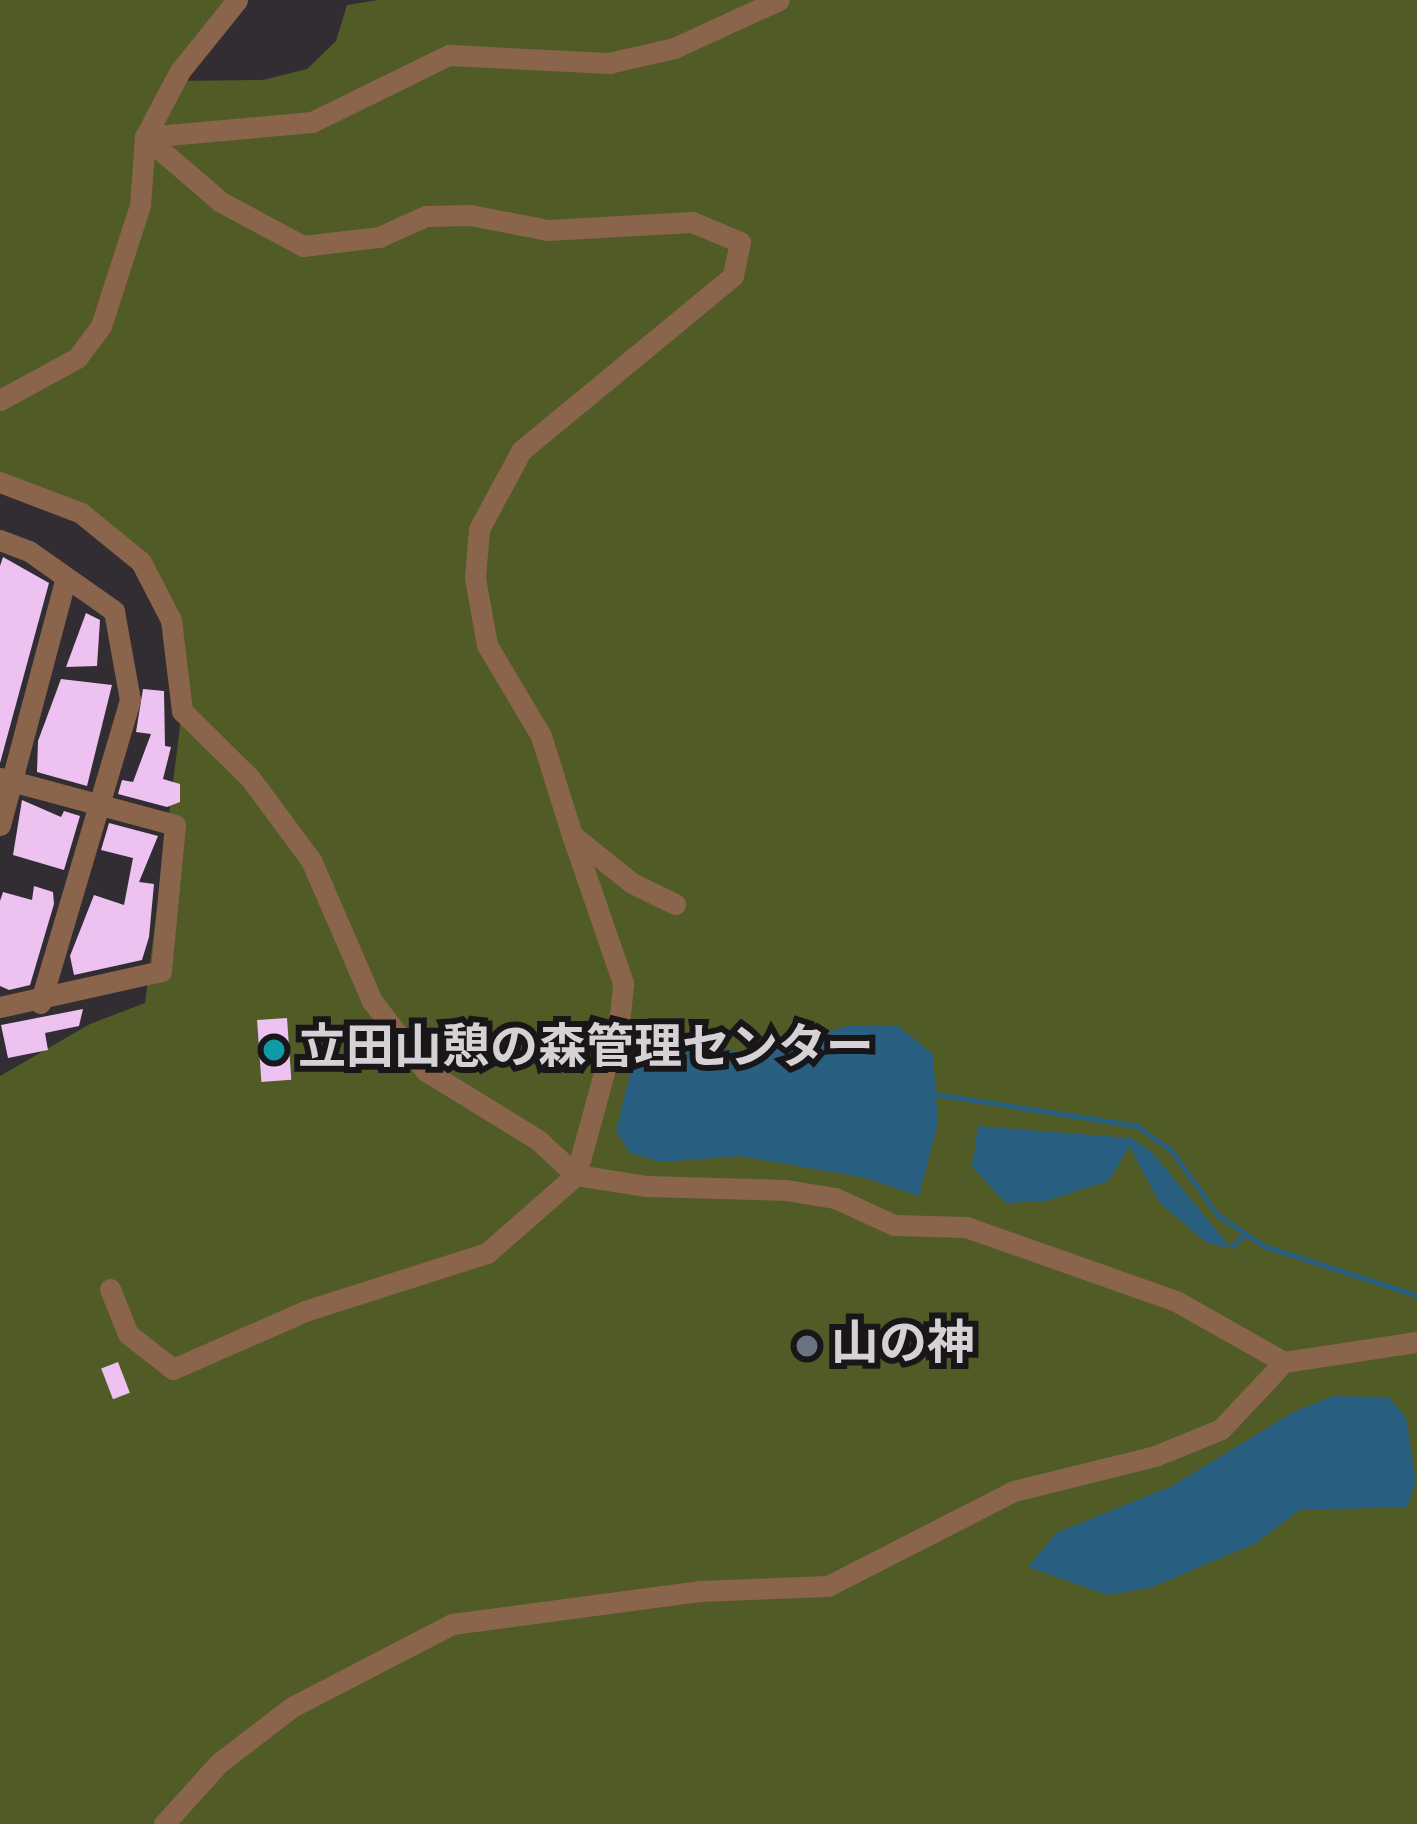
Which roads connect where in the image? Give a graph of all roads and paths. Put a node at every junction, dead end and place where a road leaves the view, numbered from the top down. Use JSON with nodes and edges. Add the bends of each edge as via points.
{"nodes":[{"id":1,"x":237,"y":0,"type":"edge"},
{"id":2,"x":779,"y":0,"type":"edge"},
{"id":3,"x":145,"y":137,"type":"junction"},
{"id":4,"x":0,"y":400,"type":"edge"},
{"id":5,"x":0,"y":482,"type":"edge"},
{"id":6,"x":0,"y":540,"type":"edge"},
{"id":7,"x":65,"y":580,"type":"junction"},
{"id":8,"x":6,"y":780,"type":"edge"},
{"id":9,"x":96,"y":804,"type":"junction"},
{"id":10,"x":0,"y":825,"type":"edge"},
{"id":11,"x":572,"y":835,"type":"junction"},
{"id":12,"x":675,"y":904,"type":"dead end"},
{"id":13,"x":40,"y":1003,"type":"junction"},
{"id":14,"x":0,"y":1007,"type":"edge"},
{"id":15,"x":576,"y":1175,"type":"junction"},
{"id":16,"x":110,"y":1288,"type":"dead end"},
{"id":17,"x":1417,"y":1342,"type":"edge"},
{"id":18,"x":1284,"y":1362,"type":"junction"},
{"id":19,"x":164,"y":1824,"type":"edge"}],
"edges":[{"from":1,"to":3,"type":"street","via":[[180,71]]},
{"from":2,"to":3,"type":"street","via":[[674,48],[609,63],[449,56],[312,122]]},
{"from":3,"to":4,"type":"street","via":[[140,205],[101,326],[77,358]]},
{"from":3,"to":11,"type":"street","via":[[221,202],[303,246],[379,237],[426,216],[470,215],[548,230],[692,222],[740,242],[733,276],[667,324],[595,398],[521,451],[479,529],[483,629],[499,672],[542,736]]},
{"from":5,"to":15,"type":"street","via":[[80,513],[141,562],[171,620],[182,712],[250,778],[311,860],[372,1001],[426,1071],[538,1141]]},
{"from":6,"to":7,"type":"street"},
{"from":7,"to":8,"type":"street"},
{"from":7,"to":9,"type":"street","via":[[114,611],[130,700]]},
{"from":8,"to":9,"type":"street"},
{"from":8,"to":10,"type":"street"},
{"from":9,"to":13,"type":"street"},
{"from":9,"to":13,"type":"street","via":[[175,825],[161,971]]},
{"from":11,"to":12,"type":"street","via":[[632,883]]},
{"from":11,"to":15,"type":"street","via":[[587,897],[623,983]]},
{"from":13,"to":14,"type":"street"},
{"from":15,"to":16,"type":"street","via":[[488,1253],[305,1311],[173,1370],[128,1334]]},
{"from":15,"to":18,"type":"street","via":[[786,1190],[835,1198],[894,1225],[966,1227],[1176,1301]]},
{"from":17,"to":18,"type":"street"},
{"from":18,"to":19,"type":"street","via":[[1221,1429],[1155,1456],[1014,1491],[828,1586],[699,1592],[452,1624],[292,1707],[219,1763]]}]}
